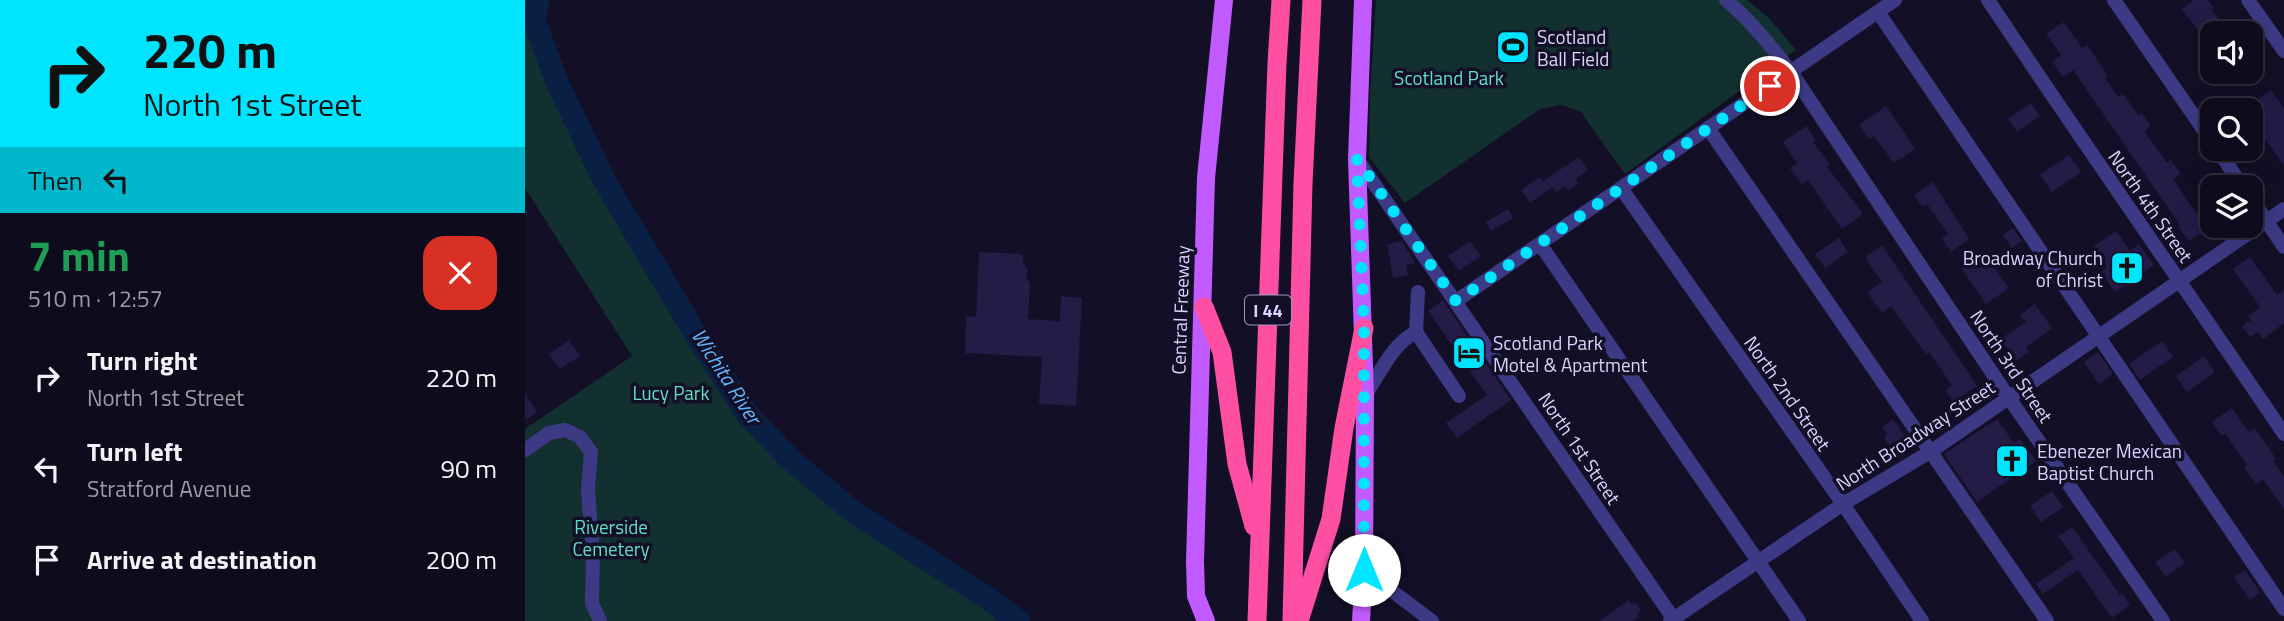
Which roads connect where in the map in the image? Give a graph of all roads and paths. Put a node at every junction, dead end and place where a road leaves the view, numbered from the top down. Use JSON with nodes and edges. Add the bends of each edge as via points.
{"nodes":[{"id":1,"x":1224,"y":0,"type":"edge"},
{"id":2,"x":1281,"y":0,"type":"edge"},
{"id":3,"x":1312,"y":0,"type":"edge"},
{"id":4,"x":1363,"y":0,"type":"edge"},
{"id":5,"x":1726,"y":0,"type":"edge"},
{"id":6,"x":1895,"y":0,"type":"edge"},
{"id":7,"x":1988,"y":0,"type":"edge"},
{"id":8,"x":2114,"y":0,"type":"edge"},
{"id":9,"x":2248,"y":0,"type":"edge"},
{"id":10,"x":1878,"y":12,"type":"junction"},
{"id":11,"x":2284,"y":51,"type":"edge"},
{"id":12,"x":1791,"y":72,"type":"junction"},
{"id":13,"x":2200,"y":125,"type":"edge"},
{"id":14,"x":1708,"y":128,"type":"junction"},
{"id":15,"x":1357,"y":159,"type":"junction"},
{"id":16,"x":1621,"y":188,"type":"junction"},
{"id":17,"x":2284,"y":209,"type":"edge"},
{"id":18,"x":2263,"y":215,"type":"edge"},
{"id":19,"x":2267,"y":221,"type":"junction"},
{"id":20,"x":1540,"y":244,"type":"junction"},
{"id":21,"x":2284,"y":247,"type":"edge"},
{"id":22,"x":2180,"y":281,"type":"junction"},
{"id":23,"x":1418,"y":292,"type":"dead end"},
{"id":24,"x":1456,"y":301,"type":"junction"},
{"id":25,"x":1204,"y":307,"type":"junction"},
{"id":26,"x":1364,"y":328,"type":"junction"},
{"id":27,"x":1416,"y":332,"type":"junction"},
{"id":28,"x":2098,"y":337,"type":"junction"},
{"id":29,"x":1365,"y":396,"type":"junction"},
{"id":30,"x":1459,"y":396,"type":"dead end"},
{"id":31,"x":2009,"y":398,"type":"junction"},
{"id":32,"x":2284,"y":434,"type":"edge"},
{"id":33,"x":525,"y":450,"type":"edge"},
{"id":34,"x":1930,"y":452,"type":"junction"},
{"id":35,"x":1843,"y":504,"type":"junction"},
{"id":36,"x":1259,"y":546,"type":"junction"},
{"id":37,"x":1759,"y":562,"type":"junction"},
{"id":38,"x":1364,"y":570,"type":"junction"},
{"id":39,"x":2284,"y":609,"type":"edge"},
{"id":40,"x":1673,"y":620,"type":"edge"},
{"id":41,"x":600,"y":621,"type":"edge"},
{"id":42,"x":1206,"y":621,"type":"edge"},
{"id":43,"x":1257,"y":621,"type":"edge"},
{"id":44,"x":1291,"y":621,"type":"edge"},
{"id":45,"x":1299,"y":621,"type":"edge"},
{"id":46,"x":1361,"y":621,"type":"edge"},
{"id":47,"x":1432,"y":621,"type":"edge"},
{"id":48,"x":1799,"y":621,"type":"edge"},
{"id":49,"x":1922,"y":621,"type":"edge"},
{"id":50,"x":2047,"y":621,"type":"edge"},
{"id":51,"x":2163,"y":621,"type":"edge"}],
"edges":[{"from":1,"to":25,"type":"main road","name":"Central Freeway","via":[[1206,177]]},
{"from":2,"to":36,"type":"highway","number":"I 44"},
{"from":3,"to":44,"type":"highway","number":"I 44"},
{"from":4,"to":15,"type":"main road"},
{"from":5,"to":12,"type":"street","name":"North 3rd Street"},
{"from":6,"to":10,"type":"street"},
{"from":7,"to":22,"type":"street","name":"North 4th Street"},
{"from":8,"to":13,"type":"street"},
{"from":9,"to":11,"type":"street"},
{"from":10,"to":12,"type":"street"},
{"from":10,"to":28,"type":"street"},
{"from":12,"to":14,"type":"street"},
{"from":12,"to":31,"type":"street","name":"North 3rd Street"},
{"from":14,"to":16,"type":"street"},
{"from":14,"to":34,"type":"street"},
{"from":15,"to":24,"type":"street","name":"North 1st Street"},
{"from":15,"to":26,"type":"main road"},
{"from":16,"to":20,"type":"street"},
{"from":16,"to":35,"type":"street","name":"North 2nd Street"},
{"from":17,"to":19,"type":"street","name":"North Broadway Street"},
{"from":18,"to":19,"type":"street"},
{"from":19,"to":21,"type":"street"},
{"from":19,"to":22,"type":"street","name":"North Broadway Street"},
{"from":20,"to":24,"type":"street"},
{"from":20,"to":37,"type":"street"},
{"from":22,"to":28,"type":"street","name":"North Broadway Street"},
{"from":22,"to":32,"type":"street","name":"North 4th Street"},
{"from":23,"to":27,"type":"street"},
{"from":24,"to":40,"type":"street","name":"North 1st Street"},
{"from":25,"to":36,"type":"highway","via":[[1222,352],[1237,464]]},
{"from":25,"to":42,"type":"main road","name":"Central Freeway","via":[[1195,561],[1196,596]]},
{"from":26,"to":29,"type":"main road"},
{"from":26,"to":45,"type":"highway","via":[[1343,428],[1331,519]]},
{"from":27,"to":29,"type":"street","via":[[1397,347]]},
{"from":27,"to":30,"type":"street"},
{"from":28,"to":31,"type":"street","name":"North Broadway Street"},
{"from":28,"to":39,"type":"street"},
{"from":29,"to":38,"type":"main road"},
{"from":31,"to":34,"type":"street","name":"North Broadway Street"},
{"from":31,"to":51,"type":"street","name":"North 3rd Street"},
{"from":33,"to":41,"type":"street","via":[[549,433],[565,430],[580,436],[591,452],[592,603]]},
{"from":34,"to":35,"type":"street","name":"North Broadway Street"},
{"from":34,"to":50,"type":"street"},
{"from":35,"to":37,"type":"street","name":"North Broadway Street"},
{"from":35,"to":49,"type":"street","name":"North 2nd Street"},
{"from":36,"to":43,"type":"highway","number":"I 44"},
{"from":37,"to":40,"type":"street","name":"North Broadway Street"},
{"from":37,"to":48,"type":"street"},
{"from":38,"to":46,"type":"main road"},
{"from":38,"to":47,"type":"street"}]}
